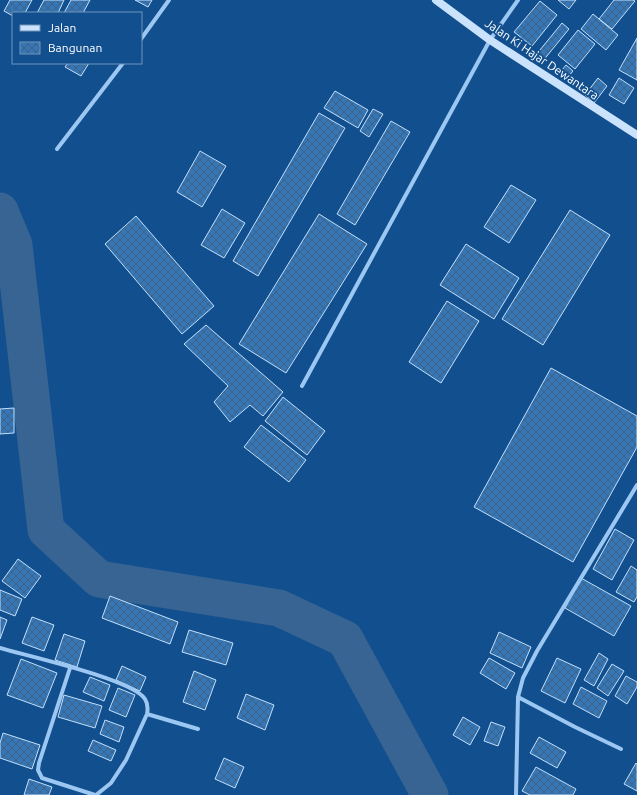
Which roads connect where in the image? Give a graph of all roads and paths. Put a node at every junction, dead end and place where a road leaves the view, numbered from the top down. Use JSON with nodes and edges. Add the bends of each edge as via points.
{"nodes":[{"id":1,"x":169,"y":0,"type":"edge"},
{"id":2,"x":436,"y":0,"type":"edge"},
{"id":3,"x":518,"y":0,"type":"edge"},
{"id":4,"x":142,"y":38,"type":"edge"},
{"id":5,"x":490,"y":40,"type":"junction"},
{"id":6,"x":122,"y":64,"type":"edge"},
{"id":7,"x":637,"y":135,"type":"edge"},
{"id":8,"x":57,"y":149,"type":"dead end"},
{"id":9,"x":302,"y":386,"type":"dead end"},
{"id":10,"x":637,"y":485,"type":"edge"},
{"id":11,"x":0,"y":648,"type":"edge"},
{"id":12,"x":70,"y":668,"type":"junction"},
{"id":13,"x":518,"y":697,"type":"junction"},
{"id":14,"x":147,"y":714,"type":"junction"},
{"id":15,"x":198,"y":729,"type":"dead end"},
{"id":16,"x":621,"y":749,"type":"dead end"},
{"id":17,"x":96,"y":795,"type":"edge"},
{"id":18,"x":516,"y":795,"type":"edge"}],
"edges":[{"from":1,"to":4,"type":"street"},
{"from":2,"to":5,"type":"main road","name":"Jalan Ki Hajar Dewantara"},
{"from":3,"to":5,"type":"street"},
{"from":5,"to":7,"type":"main road","name":"Jalan Ki Hajar Dewantara"},
{"from":5,"to":9,"type":"street"},
{"from":6,"to":8,"type":"street"},
{"from":10,"to":13,"type":"street","via":[[537,651],[523,678]]},
{"from":11,"to":12,"type":"street"},
{"from":12,"to":14,"type":"street","via":[[112,680],[138,693],[145,699]]},
{"from":12,"to":17,"type":"street","via":[[38,770],[42,778]]},
{"from":13,"to":16,"type":"street"},
{"from":13,"to":18,"type":"street"},
{"from":14,"to":15,"type":"street"},
{"from":14,"to":17,"type":"street","via":[[126,760],[111,783]]}]}
